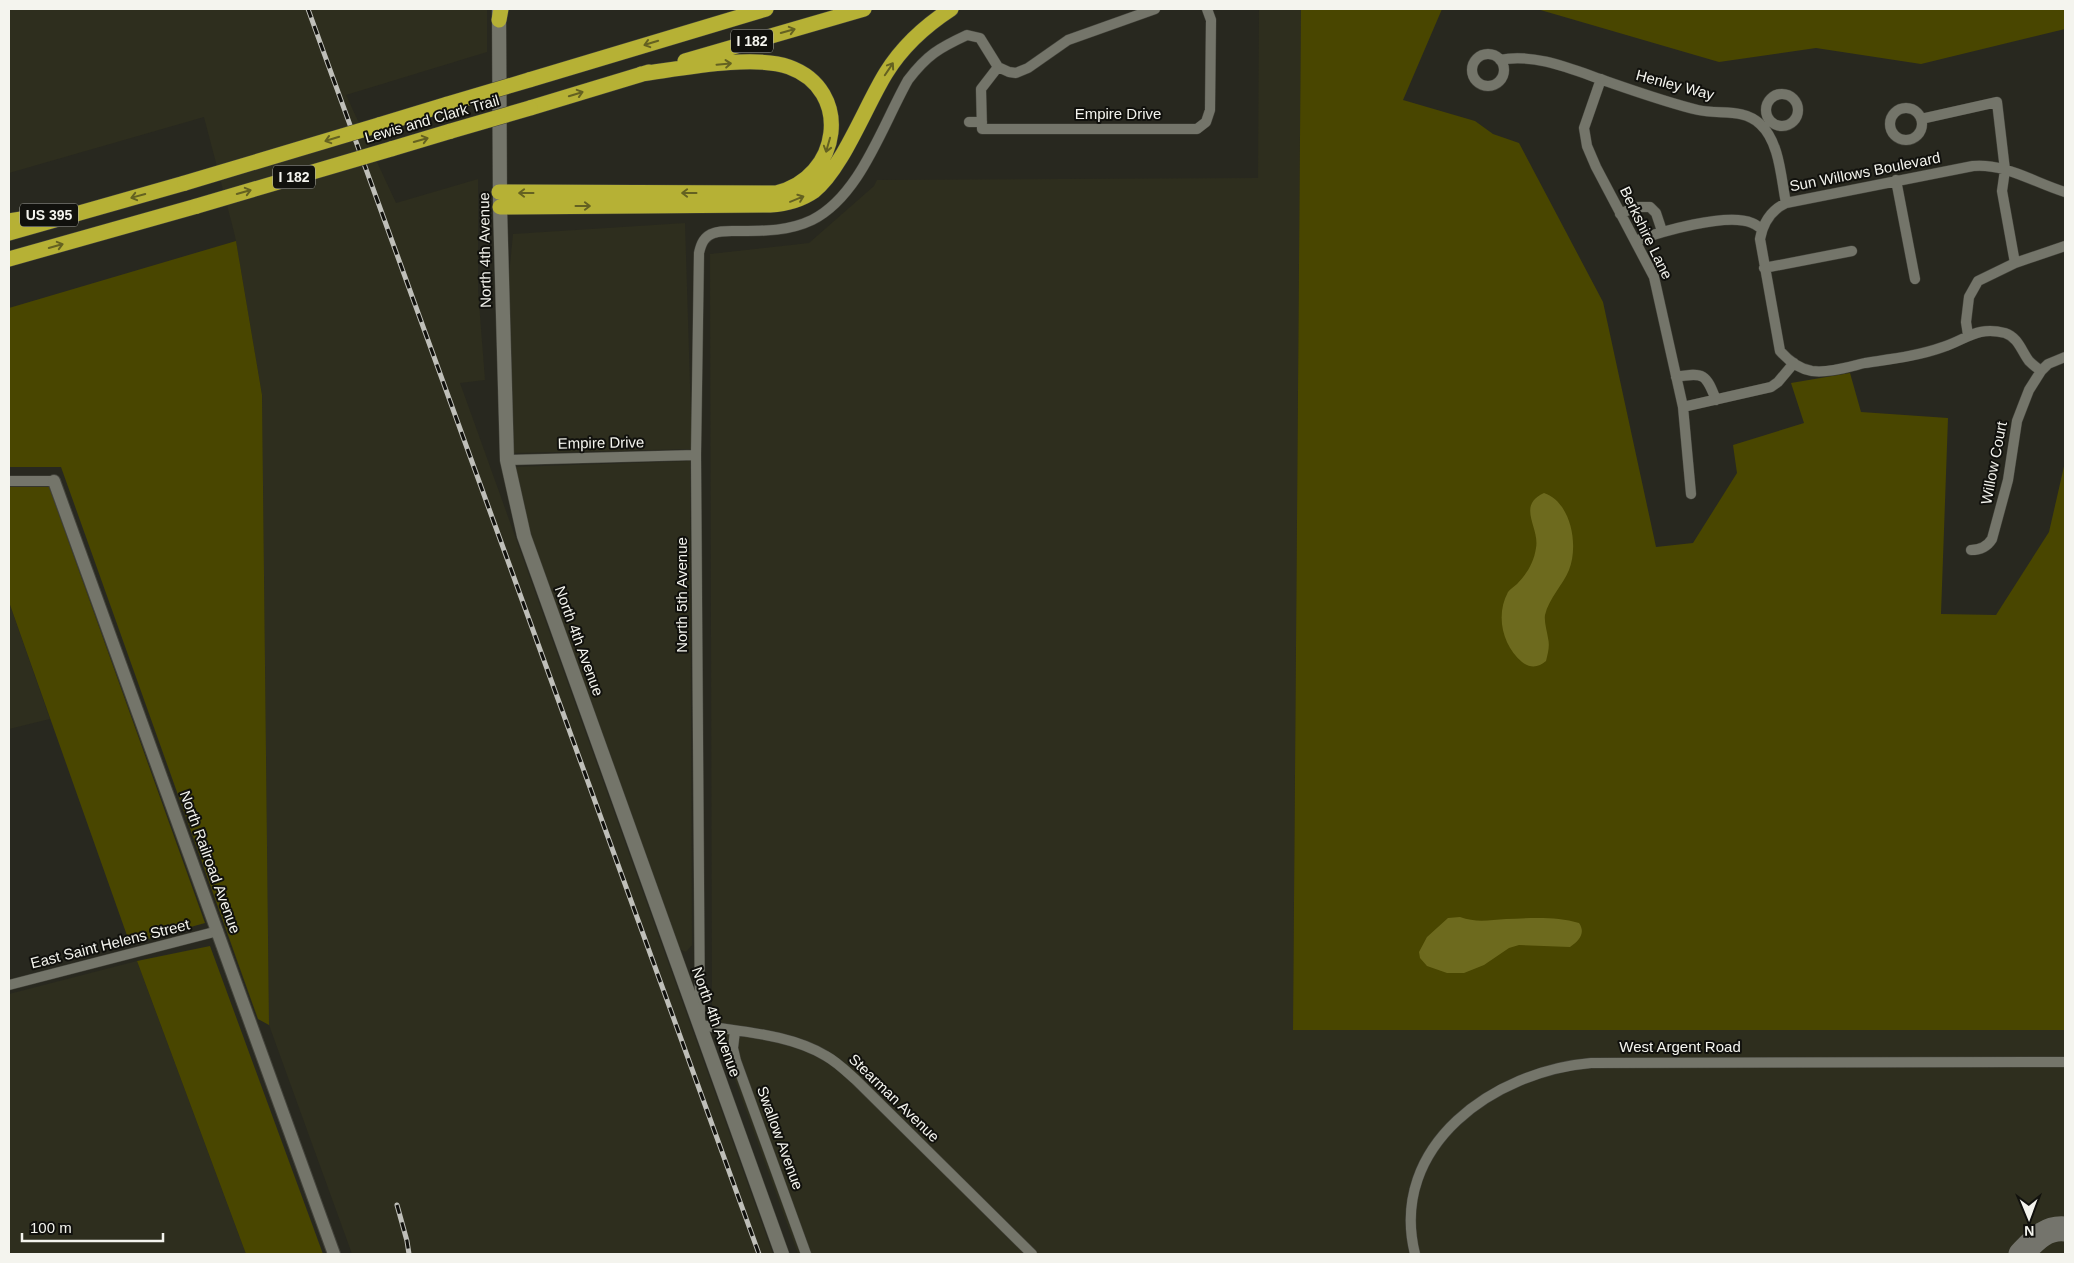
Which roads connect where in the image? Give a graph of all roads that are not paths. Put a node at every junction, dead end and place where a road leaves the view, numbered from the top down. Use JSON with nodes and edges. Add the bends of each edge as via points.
{"nodes":[{"id":1,"x":744,"y":9,"type":"edge"},
{"id":2,"x":766,"y":9,"type":"edge"},
{"id":3,"x":864,"y":9,"type":"edge"},
{"id":4,"x":951,"y":9,"type":"edge"},
{"id":5,"x":1155,"y":9,"type":"edge"},
{"id":6,"x":1207,"y":9,"type":"edge"},
{"id":7,"x":500,"y":13,"type":"edge"},
{"id":8,"x":697,"y":30,"type":"junction"},
{"id":9,"x":1500,"y":60,"type":"dead end"},
{"id":10,"x":998,"y":67,"type":"junction"},
{"id":11,"x":641,"y":74,"type":"junction"},
{"id":12,"x":1601,"y":79,"type":"junction"},
{"id":13,"x":1921,"y":118,"type":"dead end"},
{"id":14,"x":969,"y":122,"type":"dead end"},
{"id":15,"x":982,"y":122,"type":"junction"},
{"id":16,"x":2005,"y":170,"type":"junction"},
{"id":17,"x":1896,"y":180,"type":"junction"},
{"id":18,"x":2065,"y":192,"type":"edge"},
{"id":19,"x":499,"y":200,"type":"junction"},
{"id":20,"x":1786,"y":203,"type":"junction"},
{"id":21,"x":90,"y":209,"type":"junction"},
{"id":22,"x":1620,"y":214,"type":"junction"},
{"id":23,"x":9,"y":221,"type":"edge"},
{"id":24,"x":1762,"y":229,"type":"junction"},
{"id":25,"x":1662,"y":231,"type":"junction"},
{"id":26,"x":9,"y":233,"type":"edge"},
{"id":27,"x":1634,"y":241,"type":"junction"},
{"id":28,"x":2065,"y":246,"type":"edge"},
{"id":29,"x":1852,"y":251,"type":"dead end"},
{"id":30,"x":9,"y":259,"type":"edge"},
{"id":31,"x":2015,"y":263,"type":"junction"},
{"id":32,"x":1764,"y":268,"type":"junction"},
{"id":33,"x":1915,"y":279,"type":"dead end"},
{"id":34,"x":1968,"y":335,"type":"junction"},
{"id":35,"x":2065,"y":358,"type":"edge"},
{"id":36,"x":1794,"y":363,"type":"junction"},
{"id":37,"x":2041,"y":372,"type":"junction"},
{"id":38,"x":1676,"y":377,"type":"junction"},
{"id":39,"x":1716,"y":400,"type":"junction"},
{"id":40,"x":1683,"y":407,"type":"junction"},
{"id":41,"x":696,"y":455,"type":"junction"},
{"id":42,"x":506,"y":460,"type":"junction"},
{"id":43,"x":9,"y":480,"type":"edge"},
{"id":44,"x":54,"y":480,"type":"joint"},
{"id":45,"x":1691,"y":494,"type":"dead end"},
{"id":46,"x":1971,"y":550,"type":"dead end"},
{"id":47,"x":218,"y":931,"type":"junction"},
{"id":48,"x":9,"y":985,"type":"edge"},
{"id":49,"x":700,"y":1025,"type":"junction"},
{"id":50,"x":735,"y":1031,"type":"junction"},
{"id":51,"x":2065,"y":1062,"type":"edge"},
{"id":52,"x":334,"y":1254,"type":"edge"},
{"id":53,"x":782,"y":1254,"type":"edge"},
{"id":54,"x":806,"y":1254,"type":"edge"},
{"id":55,"x":1032,"y":1254,"type":"edge"},
{"id":56,"x":1415,"y":1254,"type":"edge"}],
"edges":[{"from":1,"to":8,"type":"highway"},
{"from":2,"to":8,"type":"highway","name":"Lewis and Clark Trail","number":"I 182"},
{"from":11,"to":3,"type":"highway","name":"Lewis and Clark Trail","number":"I 182","one_way":true},
{"from":19,"to":4,"type":"highway","one_way":true,"via":[[770,205],[798,199],[812,192],[828,176],[897,56],[923,29]]},
{"from":5,"to":10,"type":"street","via":[[1068,40],[1022,71],[1009,72]]},
{"from":6,"to":15,"type":"street","name":"Empire Drive","via":[[1211,20],[1210,110],[1202,126],[1191,129],[982,130]]},
{"from":7,"to":19,"type":"main road","name":"North 4th Avenue"},
{"from":8,"to":21,"type":"highway","name":"Lewis and Clark Trail","number":"I 182","one_way":true,"bridge":true},
{"from":9,"to":12,"type":"street","name":"Henley Way","via":[[1513,57],[1542,62]]},
{"from":10,"to":15,"type":"street","via":[[981,89]]},
{"from":10,"to":41,"type":"street","name":"North 5th Avenue","via":[[980,38],[967,35],[938,48],[908,80],[858,176],[822,215],[798,226],[714,232],[704,239],[699,263]]},
{"from":11,"to":19,"type":"highway","one_way":true,"via":[[725,64],[771,63],[801,72],[816,86],[827,105],[831,126],[825,157],[805,181],[776,193]]},
{"from":30,"to":11,"type":"highway","name":"Lewis and Clark Trail","number":"I 182","one_way":true,"bridge":true},
{"from":12,"to":20,"type":"street","name":"Henley Way","via":[[1698,110],[1748,116],[1769,126]]},
{"from":12,"to":22,"type":"street","name":"Berkshire Lane","via":[[1584,128],[1585,136],[1596,167]]},
{"from":13,"to":16,"type":"street","via":[[1997,102]]},
{"from":14,"to":15,"type":"street"},
{"from":16,"to":17,"type":"street","name":"Sun Willows Boulevard","via":[[1973,166]]},
{"from":16,"to":18,"type":"street","name":"Sun Willows Boulevard"},
{"from":16,"to":31,"type":"street","via":[[2002,191]]},
{"from":17,"to":20,"type":"street","name":"Sun Willows Boulevard"},
{"from":17,"to":33,"type":"street"},
{"from":19,"to":42,"type":"main road","name":"North 4th Avenue"},
{"from":20,"to":24,"type":"street","name":"Sun Willows Boulevard","via":[[1774,210]]},
{"from":21,"to":23,"type":"highway","number":"US 395"},
{"from":21,"to":26,"type":"highway","name":"Lewis and Clark Trail","number":"I 182"},
{"from":22,"to":25,"type":"street","via":[[1636,207],[1650,207],[1656,212]]},
{"from":22,"to":27,"type":"street","name":"Berkshire Lane"},
{"from":24,"to":25,"type":"street","via":[[1753,223],[1736,220]]},
{"from":24,"to":32,"type":"street","via":[[1760,239]]},
{"from":25,"to":27,"type":"street"},
{"from":27,"to":38,"type":"street","name":"Berkshire Lane","via":[[1654,277]]},
{"from":28,"to":31,"type":"street"},
{"from":29,"to":32,"type":"street"},
{"from":31,"to":34,"type":"street","via":[[1978,281],[1969,296]]},
{"from":32,"to":36,"type":"street","via":[[1778,344],[1786,358]]},
{"from":34,"to":36,"type":"street","via":[[1925,352],[1834,369],[1814,371]]},
{"from":34,"to":37,"type":"street","via":[[1989,332],[2011,335],[2030,363]]},
{"from":35,"to":37,"type":"street","via":[[2048,364]]},
{"from":36,"to":39,"type":"street","via":[[1771,387]]},
{"from":37,"to":46,"type":"street","name":"Willow Court","via":[[2029,390],[2017,421],[2008,480],[1992,539],[1986,546]]},
{"from":38,"to":39,"type":"street","via":[[1702,375],[1708,380]]},
{"from":38,"to":40,"type":"street","name":"Berkshire Lane"},
{"from":39,"to":40,"type":"street"},
{"from":40,"to":45,"type":"street","name":"Berkshire Lane"},
{"from":41,"to":42,"type":"street","name":"Empire Drive"},
{"from":41,"to":49,"type":"street","name":"North 5th Avenue"},
{"from":42,"to":49,"type":"main road","name":"North 4th Avenue","via":[[524,536]]},
{"from":43,"to":44,"type":"street"},
{"from":44,"to":47,"type":"street","name":"North Railroad Avenue"},
{"from":47,"to":48,"type":"street","name":"East Saint Helens Street"},
{"from":47,"to":52,"type":"street","name":"North Railroad Avenue"},
{"from":49,"to":50,"type":"street","name":"Stearman Avenue"},
{"from":49,"to":53,"type":"main road","name":"North 4th Avenue"},
{"from":50,"to":54,"type":"street","name":"Swallow Avenue","via":[[734,1056]]},
{"from":50,"to":55,"type":"street","name":"Stearman Avenue","via":[[800,1044],[838,1064]]},
{"from":51,"to":56,"type":"street","name":"West Argent Road","via":[[1591,1063],[1538,1073],[1507,1085],[1480,1102],[1458,1119],[1434,1146],[1414,1192],[1411,1225]]}]}
